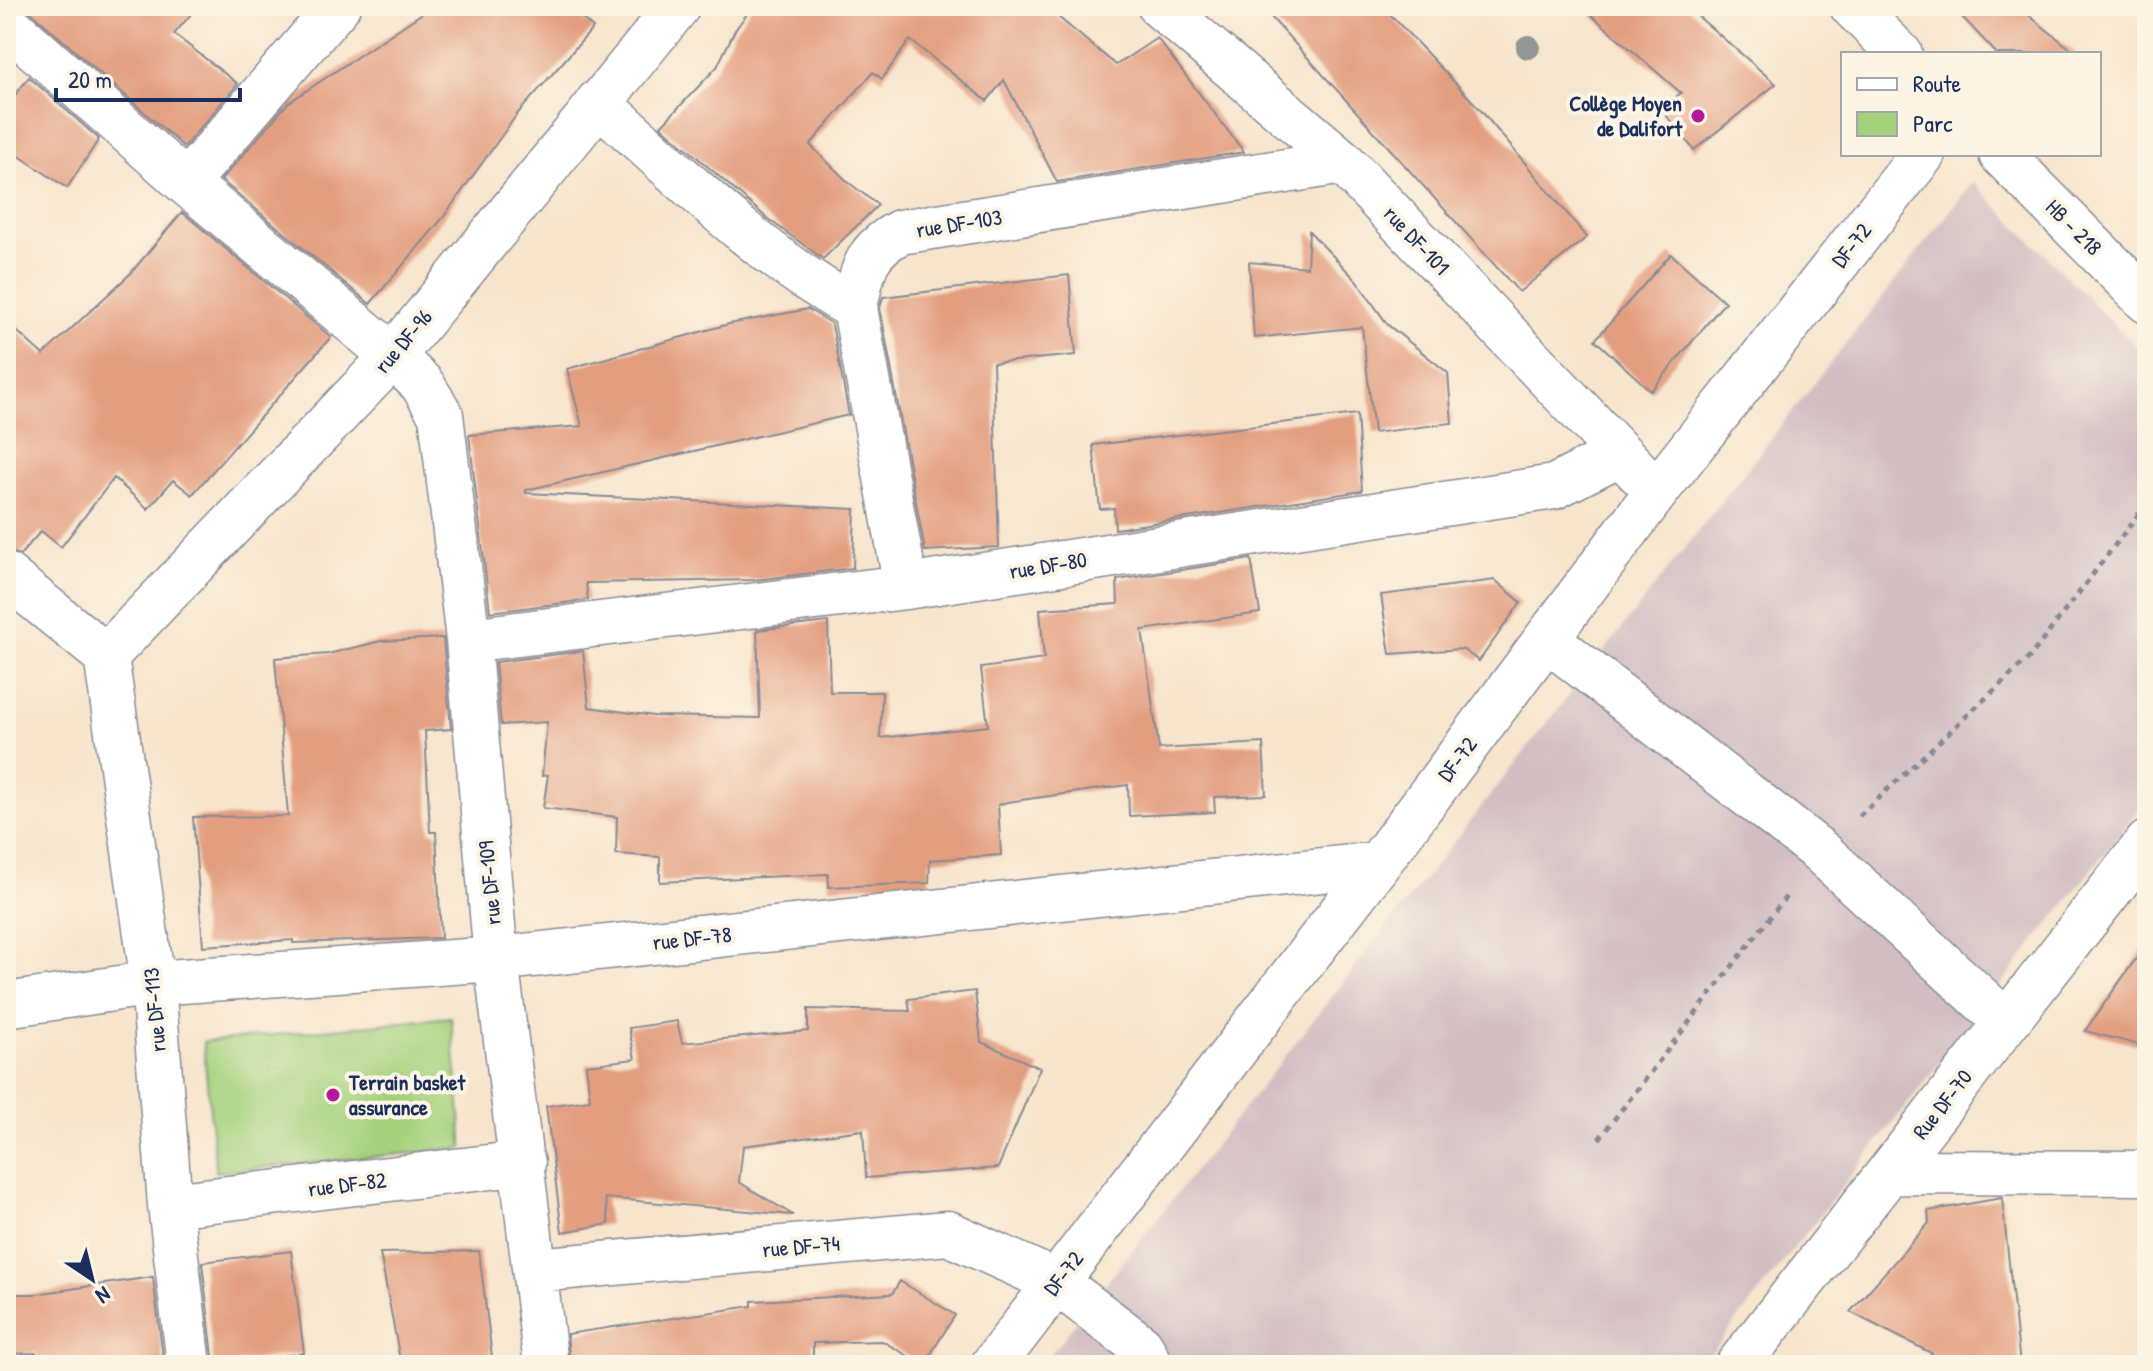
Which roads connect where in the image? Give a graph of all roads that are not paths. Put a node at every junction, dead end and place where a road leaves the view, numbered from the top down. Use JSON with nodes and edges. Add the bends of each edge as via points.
{"nodes":[{"id":1,"x":338,"y":6,"type":"edge"},
{"id":2,"x":678,"y":6,"type":"edge"},
{"id":3,"x":1160,"y":6,"type":"edge"},
{"id":4,"x":1852,"y":6,"type":"edge"},
{"id":5,"x":6,"y":23,"type":"edge"},
{"id":6,"x":1898,"y":52,"type":"edge"},
{"id":7,"x":598,"y":102,"type":"junction"},
{"id":8,"x":1921,"y":156,"type":"edge"},
{"id":9,"x":2003,"y":156,"type":"edge"},
{"id":10,"x":1343,"y":162,"type":"junction"},
{"id":11,"x":186,"y":183,"type":"junction"},
{"id":12,"x":2147,"y":301,"type":"edge"},
{"id":13,"x":855,"y":308,"type":"junction"},
{"id":14,"x":393,"y":356,"type":"junction"},
{"id":15,"x":1619,"y":454,"type":"junction"},
{"id":16,"x":1656,"y":492,"type":"junction"},
{"id":17,"x":6,"y":575,"type":"edge"},
{"id":18,"x":906,"y":587,"type":"junction"},
{"id":19,"x":1547,"y":639,"type":"junction"},
{"id":20,"x":468,"y":640,"type":"junction"},
{"id":21,"x":106,"y":656,"type":"junction"},
{"id":22,"x":2147,"y":843,"type":"edge"},
{"id":23,"x":1378,"y":864,"type":"junction"},
{"id":24,"x":496,"y":959,"type":"junction"},
{"id":25,"x":153,"y":983,"type":"junction"},
{"id":26,"x":6,"y":1005,"type":"edge"},
{"id":27,"x":2006,"y":1022,"type":"junction"},
{"id":28,"x":523,"y":1163,"type":"junction"},
{"id":29,"x":1890,"y":1172,"type":"junction"},
{"id":30,"x":2147,"y":1173,"type":"edge"},
{"id":31,"x":170,"y":1205,"type":"junction"},
{"id":32,"x":536,"y":1270,"type":"junction"},
{"id":33,"x":1056,"y":1282,"type":"junction"},
{"id":34,"x":189,"y":1365,"type":"edge"},
{"id":35,"x":546,"y":1365,"type":"edge"},
{"id":36,"x":993,"y":1365,"type":"edge"},
{"id":37,"x":1150,"y":1365,"type":"edge"},
{"id":38,"x":1738,"y":1365,"type":"edge"}],
"edges":[{"from":1,"to":11,"type":"street"},
{"from":2,"to":7,"type":"street","name":"rue DF-96"},
{"from":3,"to":10,"type":"street","name":"rue DF-101"},
{"from":4,"to":6,"type":"street"},
{"from":5,"to":11,"type":"street"},
{"from":7,"to":13,"type":"street","via":[[763,248],[805,281]]},
{"from":7,"to":14,"type":"street","name":"rue DF-96"},
{"from":8,"to":16,"type":"street","name":"DF-72","number":"DF-72"},
{"from":9,"to":12,"type":"street","name":"HB - 218"},
{"from":10,"to":13,"type":"street","name":"rue DF-103","via":[[900,232],[877,245],[864,265]]},
{"from":10,"to":15,"type":"street","name":"rue DF-101"},
{"from":11,"to":14,"type":"street"},
{"from":13,"to":18,"type":"street","name":"rue DF-103"},
{"from":14,"to":20,"type":"street","name":"rue DF-109","via":[[435,401],[441,415]]},
{"from":14,"to":21,"type":"street","name":"rue DF-96"},
{"from":15,"to":16,"type":"street","name":"rue DF-101"},
{"from":15,"to":18,"type":"street","name":"rue DF-80","via":[[1554,487]]},
{"from":16,"to":19,"type":"street","name":"DF-72","number":"DF-72"},
{"from":17,"to":21,"type":"street"},
{"from":18,"to":20,"type":"street","name":"rue DF-80"},
{"from":19,"to":23,"type":"street","name":"DF-72","number":"DF-72"},
{"from":19,"to":27,"type":"street","via":[[1821,852]]},
{"from":20,"to":24,"type":"street","name":"rue DF-109"},
{"from":21,"to":25,"type":"street","name":"rue DF-113"},
{"from":22,"to":27,"type":"street","name":"Rue DF-70"},
{"from":23,"to":24,"type":"street","name":"rue DF-78"},
{"from":23,"to":33,"type":"street","name":"DF-72","number":"DF-72"},
{"from":24,"to":25,"type":"street","name":"rue DF-78"},
{"from":24,"to":28,"type":"street","name":"rue DF-109"},
{"from":25,"to":26,"type":"street","name":"rue DF-78"},
{"from":25,"to":31,"type":"street","name":"rue DF-113"},
{"from":27,"to":29,"type":"street","name":"Rue DF-70"},
{"from":28,"to":31,"type":"street","name":"rue DF-82"},
{"from":28,"to":32,"type":"street","name":"rue DF-109"},
{"from":29,"to":30,"type":"street"},
{"from":29,"to":38,"type":"street","name":"Rue DF-70"},
{"from":31,"to":34,"type":"street","name":"rue DF-113"},
{"from":32,"to":33,"type":"street","name":"rue DF-74","via":[[948,1233]]},
{"from":32,"to":35,"type":"street","name":"rue DF-109"},
{"from":33,"to":36,"type":"street","name":"DF-72","number":"DF-72"},
{"from":33,"to":37,"type":"street","name":"rue DF-74","via":[[1141,1346]]}]}
